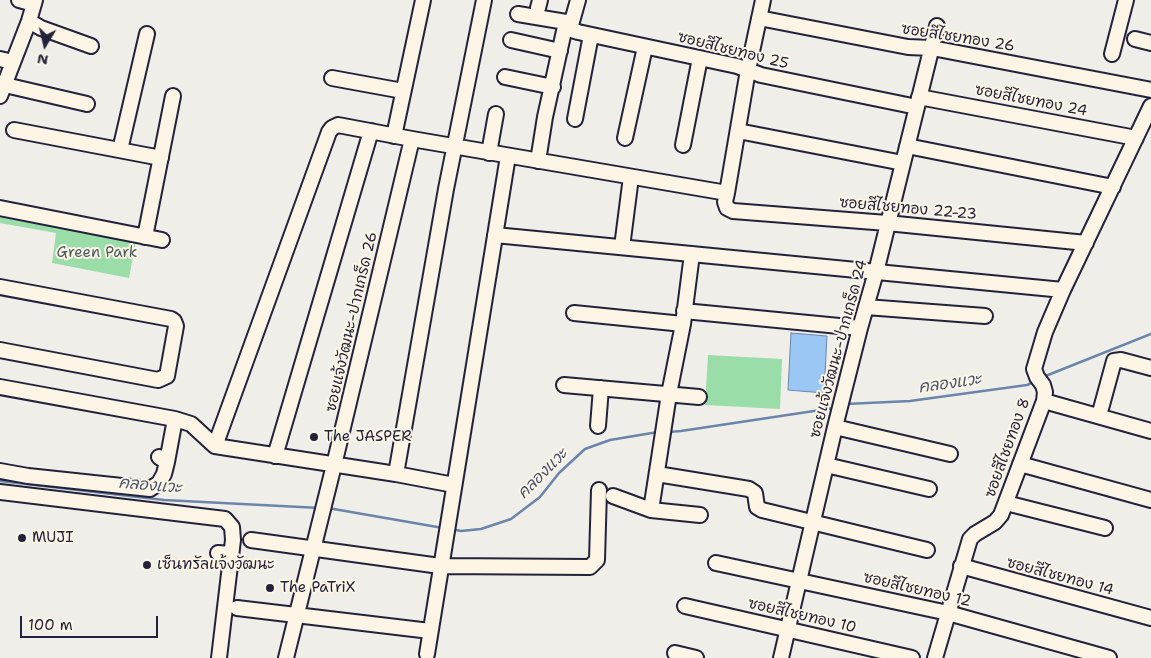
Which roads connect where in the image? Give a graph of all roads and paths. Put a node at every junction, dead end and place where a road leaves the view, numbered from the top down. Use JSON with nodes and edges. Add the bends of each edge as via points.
{"nodes":[{"id":1,"x":19,"y":0,"type":"edge"},
{"id":2,"x":423,"y":0,"type":"edge"},
{"id":3,"x":484,"y":0,"type":"edge"},
{"id":4,"x":578,"y":0,"type":"edge"},
{"id":5,"x":763,"y":0,"type":"edge"},
{"id":6,"x":1126,"y":0,"type":"edge"},
{"id":7,"x":35,"y":2,"type":"edge"},
{"id":8,"x":518,"y":14,"type":"dead end"},
{"id":9,"x":759,"y":18,"type":"junction"},
{"id":10,"x":29,"y":21,"type":"junction"},
{"id":11,"x":937,"y":26,"type":"dead end"},
{"id":12,"x":147,"y":34,"type":"dead end"},
{"id":13,"x":591,"y":35,"type":"junction"},
{"id":14,"x":1135,"y":39,"type":"dead end"},
{"id":15,"x":511,"y":40,"type":"dead end"},
{"id":16,"x":1151,"y":43,"type":"edge"},
{"id":17,"x":90,"y":46,"type":"dead end"},
{"id":18,"x":645,"y":47,"type":"junction"},
{"id":19,"x":932,"y":48,"type":"junction"},
{"id":20,"x":560,"y":51,"type":"junction"},
{"id":21,"x":1112,"y":54,"type":"dead end"},
{"id":22,"x":700,"y":58,"type":"junction"},
{"id":23,"x":7,"y":60,"type":"edge"},
{"id":24,"x":748,"y":70,"type":"junction"},
{"id":25,"x":505,"y":77,"type":"dead end"},
{"id":26,"x":332,"y":78,"type":"dead end"},
{"id":27,"x":553,"y":87,"type":"junction"},
{"id":28,"x":3,"y":90,"type":"edge"},
{"id":29,"x":1151,"y":90,"type":"edge"},
{"id":30,"x":404,"y":91,"type":"junction"},
{"id":31,"x":173,"y":96,"type":"dead end"},
{"id":32,"x":918,"y":102,"type":"junction"},
{"id":33,"x":87,"y":104,"type":"dead end"},
{"id":34,"x":1151,"y":106,"type":"edge"},
{"id":35,"x":496,"y":114,"type":"dead end"},
{"id":36,"x":575,"y":119,"type":"dead end"},
{"id":37,"x":14,"y":130,"type":"dead end"},
{"id":38,"x":371,"y":131,"type":"junction"},
{"id":39,"x":738,"y":131,"type":"junction"},
{"id":40,"x":394,"y":136,"type":"junction"},
{"id":41,"x":624,"y":138,"type":"dead end"},
{"id":42,"x":1136,"y":138,"type":"junction"},
{"id":43,"x":412,"y":140,"type":"junction"},
{"id":44,"x":683,"y":145,"type":"dead end"},
{"id":45,"x":907,"y":146,"type":"junction"},
{"id":46,"x":455,"y":147,"type":"junction"},
{"id":47,"x":120,"y":150,"type":"junction"},
{"id":48,"x":489,"y":153,"type":"junction"},
{"id":49,"x":508,"y":156,"type":"junction"},
{"id":50,"x":161,"y":158,"type":"junction"},
{"id":51,"x":538,"y":161,"type":"junction"},
{"id":52,"x":903,"y":163,"type":"junction"},
{"id":53,"x":631,"y":176,"type":"junction"},
{"id":54,"x":1113,"y":187,"type":"junction"},
{"id":55,"x":727,"y":193,"type":"junction"},
{"id":56,"x":0,"y":208,"type":"edge"},
{"id":57,"x":887,"y":223,"type":"junction"},
{"id":58,"x":495,"y":235,"type":"junction"},
{"id":59,"x":145,"y":237,"type":"junction"},
{"id":60,"x":162,"y":240,"type":"dead end"},
{"id":61,"x":1086,"y":243,"type":"junction"},
{"id":62,"x":622,"y":247,"type":"junction"},
{"id":63,"x":692,"y":254,"type":"junction"},
{"id":64,"x":876,"y":272,"type":"junction"},
{"id":65,"x":0,"y":287,"type":"edge"},
{"id":66,"x":1063,"y":290,"type":"junction"},
{"id":67,"x":866,"y":307,"type":"junction"},
{"id":68,"x":574,"y":313,"type":"dead end"},
{"id":69,"x":985,"y":316,"type":"dead end"},
{"id":70,"x":684,"y":318,"type":"junction"},
{"id":71,"x":860,"y":328,"type":"junction"},
{"id":72,"x":0,"y":350,"type":"edge"},
{"id":73,"x":1151,"y":368,"type":"edge"},
{"id":74,"x":564,"y":385,"type":"dead end"},
{"id":75,"x":0,"y":387,"type":"edge"},
{"id":76,"x":602,"y":388,"type":"junction"},
{"id":77,"x":669,"y":394,"type":"junction"},
{"id":78,"x":699,"y":397,"type":"dead end"},
{"id":79,"x":1044,"y":401,"type":"junction"},
{"id":80,"x":1099,"y":416,"type":"junction"},
{"id":81,"x":175,"y":419,"type":"junction"},
{"id":82,"x":598,"y":426,"type":"dead end"},
{"id":83,"x":835,"y":427,"type":"junction"},
{"id":84,"x":1151,"y":431,"type":"edge"},
{"id":85,"x":214,"y":446,"type":"junction"},
{"id":86,"x":950,"y":454,"type":"dead end"},
{"id":87,"x":275,"y":456,"type":"junction"},
{"id":88,"x":1020,"y":464,"type":"junction"},
{"id":89,"x":334,"y":465,"type":"junction"},
{"id":90,"x":826,"y":465,"type":"junction"},
{"id":91,"x":0,"y":471,"type":"edge"},
{"id":92,"x":396,"y":474,"type":"junction"},
{"id":93,"x":657,"y":474,"type":"junction"},
{"id":94,"x":27,"y":482,"type":"junction"},
{"id":95,"x":454,"y":484,"type":"junction"},
{"id":96,"x":930,"y":489,"type":"dead end"},
{"id":97,"x":600,"y":490,"type":"dead end"},
{"id":98,"x":0,"y":492,"type":"edge"},
{"id":99,"x":125,"y":493,"type":"junction"},
{"id":100,"x":613,"y":496,"type":"dead end"},
{"id":101,"x":1151,"y":500,"type":"edge"},
{"id":102,"x":1006,"y":502,"type":"junction"},
{"id":103,"x":152,"y":510,"type":"junction"},
{"id":104,"x":652,"y":510,"type":"junction"},
{"id":105,"x":700,"y":515,"type":"dead end"},
{"id":106,"x":168,"y":520,"type":"dead end"},
{"id":107,"x":813,"y":521,"type":"junction"},
{"id":108,"x":1105,"y":528,"type":"dead end"},
{"id":109,"x":251,"y":540,"type":"dead end"},
{"id":110,"x":313,"y":550,"type":"junction"},
{"id":111,"x":927,"y":550,"type":"dead end"},
{"id":112,"x":716,"y":563,"type":"dead end"},
{"id":113,"x":440,"y":566,"type":"junction"},
{"id":114,"x":961,"y":566,"type":"junction"},
{"id":115,"x":799,"y":580,"type":"junction"},
{"id":116,"x":685,"y":606,"type":"dead end"},
{"id":117,"x":237,"y":608,"type":"dead end"},
{"id":118,"x":948,"y":613,"type":"junction"},
{"id":119,"x":297,"y":616,"type":"junction"},
{"id":120,"x":1151,"y":618,"type":"edge"},
{"id":121,"x":787,"y":630,"type":"junction"},
{"id":122,"x":430,"y":632,"type":"junction"},
{"id":123,"x":675,"y":653,"type":"dead end"},
{"id":124,"x":427,"y":654,"type":"dead end"},
{"id":125,"x":219,"y":658,"type":"edge"},
{"id":126,"x":286,"y":658,"type":"edge"},
{"id":127,"x":696,"y":658,"type":"edge"},
{"id":128,"x":781,"y":658,"type":"edge"},
{"id":129,"x":912,"y":658,"type":"edge"},
{"id":130,"x":935,"y":658,"type":"edge"},
{"id":131,"x":1108,"y":658,"type":"edge"}],
"edges":[{"from":1,"to":7,"type":"street"},
{"from":2,"to":30,"type":"street"},
{"from":3,"to":46,"type":"street"},
{"from":4,"to":13,"type":"street","name":"ซอยสีไชยทอง 25","via":[[572,30]]},
{"from":5,"to":9,"type":"street"},
{"from":6,"to":21,"type":"street"},
{"from":7,"to":10,"type":"street"},
{"from":8,"to":20,"type":"street","via":[[566,22]]},
{"from":9,"to":19,"type":"street","name":"ซอยสีไชยทอง 26","via":[[908,47]]},
{"from":9,"to":24,"type":"street"},
{"from":10,"to":17,"type":"street"},
{"from":10,"to":23,"type":"street"},
{"from":11,"to":19,"type":"street","name":"ซอยแจ้งวัฒนะ-ปากเกร็ด 24"},
{"from":12,"to":47,"type":"street"},
{"from":13,"to":18,"type":"street","name":"ซอยสีไชยทอง 25"},
{"from":13,"to":36,"type":"street"},
{"from":14,"to":16,"type":"street"},
{"from":15,"to":20,"type":"street"},
{"from":18,"to":22,"type":"street","name":"ซอยสีไชยทอง 25"},
{"from":18,"to":41,"type":"street"},
{"from":19,"to":29,"type":"street","name":"ซอยสีไชยทอง 26"},
{"from":19,"to":32,"type":"street","name":"ซอยแจ้งวัฒนะ-ปากเกร็ด 24"},
{"from":20,"to":27,"type":"street"},
{"from":22,"to":24,"type":"street","name":"ซอยสีไชยทอง 25"},
{"from":22,"to":44,"type":"street"},
{"from":23,"to":28,"type":"street"},
{"from":24,"to":32,"type":"street","name":"ซอยสีไชยทอง 25","via":[[761,75]]},
{"from":24,"to":39,"type":"street"},
{"from":25,"to":27,"type":"street"},
{"from":26,"to":30,"type":"street"},
{"from":27,"to":51,"type":"street"},
{"from":28,"to":33,"type":"street"},
{"from":30,"to":40,"type":"street"},
{"from":31,"to":50,"type":"street"},
{"from":32,"to":42,"type":"street","name":"ซอยสีไชยทอง 24"},
{"from":32,"to":45,"type":"street","name":"ซอยแจ้งวัฒนะ-ปากเกร็ด 24"},
{"from":34,"to":42,"type":"street","name":"ซอยสีไชยทอง 8"},
{"from":35,"to":48,"type":"street"},
{"from":37,"to":47,"type":"street"},
{"from":38,"to":40,"type":"street"},
{"from":38,"to":85,"type":"street","via":[[338,125],[329,132]]},
{"from":38,"to":87,"type":"street"},
{"from":39,"to":52,"type":"street"},
{"from":39,"to":55,"type":"street"},
{"from":40,"to":43,"type":"street"},
{"from":42,"to":54,"type":"street","name":"ซอยสีไชยทอง 8"},
{"from":43,"to":46,"type":"street"},
{"from":43,"to":89,"type":"street","name":"ซอยแจ้งวัฒนะ-ปากเกร็ด 26"},
{"from":45,"to":52,"type":"street","name":"ซอยแจ้งวัฒนะ-ปากเกร็ด 24"},
{"from":45,"to":54,"type":"street"},
{"from":46,"to":48,"type":"street"},
{"from":46,"to":92,"type":"street"},
{"from":47,"to":50,"type":"street"},
{"from":48,"to":49,"type":"street"},
{"from":49,"to":51,"type":"street"},
{"from":49,"to":58,"type":"street"},
{"from":50,"to":59,"type":"street"},
{"from":51,"to":53,"type":"street"},
{"from":52,"to":57,"type":"street","name":"ซอยแจ้งวัฒนะ-ปากเกร็ด 24"},
{"from":53,"to":55,"type":"street"},
{"from":53,"to":62,"type":"street"},
{"from":54,"to":61,"type":"street","name":"ซอยสีไชยทอง 8"},
{"from":55,"to":57,"type":"street","name":"ซอยสีไชยทอง 22-23","via":[[725,202],[733,211]]},
{"from":56,"to":59,"type":"street"},
{"from":57,"to":61,"type":"street","name":"ซอยสีไชยทอง 22-23"},
{"from":57,"to":64,"type":"street","name":"ซอยแจ้งวัฒนะ-ปากเกร็ด 24"},
{"from":58,"to":62,"type":"street"},
{"from":58,"to":95,"type":"street"},
{"from":59,"to":60,"type":"street"},
{"from":61,"to":66,"type":"street","name":"ซอยสีไชยทอง 8"},
{"from":62,"to":63,"type":"street"},
{"from":63,"to":64,"type":"street"},
{"from":63,"to":70,"type":"street"},
{"from":64,"to":66,"type":"street"},
{"from":64,"to":67,"type":"street","name":"ซอยแจ้งวัฒนะ-ปากเกร็ด 24"},
{"from":65,"to":72,"type":"street","via":[[171,319],[176,326],[167,376],[158,380]]},
{"from":66,"to":79,"type":"street","name":"ซอยสีไชยทอง 8","via":[[1034,369],[1045,392]]},
{"from":67,"to":69,"type":"street"},
{"from":67,"to":71,"type":"street","name":"ซอยแจ้งวัฒนะ-ปากเกร็ด 24"},
{"from":68,"to":70,"type":"street"},
{"from":70,"to":71,"type":"street"},
{"from":70,"to":77,"type":"street"},
{"from":71,"to":83,"type":"street","name":"ซอยแจ้งวัฒนะ-ปากเกร็ด 24"},
{"from":73,"to":80,"type":"street","via":[[1114,361]]},
{"from":74,"to":76,"type":"street"},
{"from":75,"to":81,"type":"street"},
{"from":76,"to":77,"type":"street"},
{"from":76,"to":82,"type":"street"},
{"from":77,"to":78,"type":"street"},
{"from":77,"to":93,"type":"street"},
{"from":79,"to":80,"type":"street"},
{"from":79,"to":88,"type":"street","name":"ซอยสีไชยทอง 8"},
{"from":80,"to":84,"type":"street"},
{"from":81,"to":85,"type":"street","via":[[191,424]]},
{"from":81,"to":99,"type":"street","via":[[163,460],[164,474],[159,483],[150,489]]},
{"from":83,"to":86,"type":"street"},
{"from":83,"to":90,"type":"street","name":"ซอยแจ้งวัฒนะ-ปากเกร็ด 24"},
{"from":85,"to":87,"type":"street"},
{"from":87,"to":89,"type":"street"},
{"from":88,"to":101,"type":"street"},
{"from":88,"to":102,"type":"street","name":"ซอยสีไชยทอง 8"},
{"from":89,"to":92,"type":"street"},
{"from":89,"to":110,"type":"street","name":"ซอยแจ้งวัฒนะ-ปากเกร็ด 26"},
{"from":90,"to":96,"type":"street"},
{"from":90,"to":107,"type":"street","name":"ซอยแจ้งวัฒนะ-ปากเกร็ด 24"},
{"from":91,"to":94,"type":"street"},
{"from":92,"to":95,"type":"street"},
{"from":93,"to":104,"type":"street"},
{"from":93,"to":107,"type":"street","via":[[749,489],[755,493],[757,507],[762,510]]},
{"from":94,"to":98,"type":"street"},
{"from":94,"to":99,"type":"street"},
{"from":94,"to":99,"type":"street"},
{"from":95,"to":113,"type":"street"},
{"from":97,"to":113,"type":"street","via":[[597,560],[590,567]]},
{"from":99,"to":103,"type":"street"},
{"from":100,"to":104,"type":"street"},
{"from":102,"to":108,"type":"street"},
{"from":102,"to":114,"type":"street","name":"ซอยสีไชยทอง 8","via":[[995,522],[970,539]]},
{"from":103,"to":106,"type":"street"},
{"from":103,"to":125,"type":"street","via":[[225,519],[232,527],[222,574]]},
{"from":104,"to":105,"type":"street"},
{"from":107,"to":111,"type":"street"},
{"from":107,"to":115,"type":"street","name":"ซอยแจ้งวัฒนะ-ปากเกร็ด 24"},
{"from":109,"to":110,"type":"street"},
{"from":110,"to":113,"type":"street"},
{"from":110,"to":119,"type":"street","name":"ซอยแจ้งวัฒนะ-ปากเกร็ด 26"},
{"from":112,"to":115,"type":"street","name":"ซอยสีไชยทอง 12"},
{"from":113,"to":122,"type":"street"},
{"from":114,"to":118,"type":"street","name":"ซอยสีไชยทอง 8"},
{"from":114,"to":120,"type":"street","name":"ซอยสีไชยทอง 14"},
{"from":115,"to":118,"type":"street","name":"ซอยสีไชยทอง 12"},
{"from":115,"to":121,"type":"street","name":"ซอยแจ้งวัฒนะ-ปากเกร็ด 24"},
{"from":116,"to":121,"type":"street","name":"ซอยสีไชยทอง 10"},
{"from":117,"to":119,"type":"street"},
{"from":118,"to":130,"type":"street","name":"ซอยสีไชยทอง 8"},
{"from":118,"to":131,"type":"street","name":"ซอยสีไชยทอง 12"},
{"from":119,"to":122,"type":"street"},
{"from":119,"to":126,"type":"street","name":"ซอยแจ้งวัฒนะ-ปากเกร็ด 26"},
{"from":121,"to":128,"type":"street","name":"ซอยแจ้งวัฒนะ-ปากเกร็ด 24"},
{"from":121,"to":129,"type":"street","name":"ซอยสีไชยทอง 10"},
{"from":122,"to":124,"type":"street"},
{"from":123,"to":127,"type":"street"}]}
